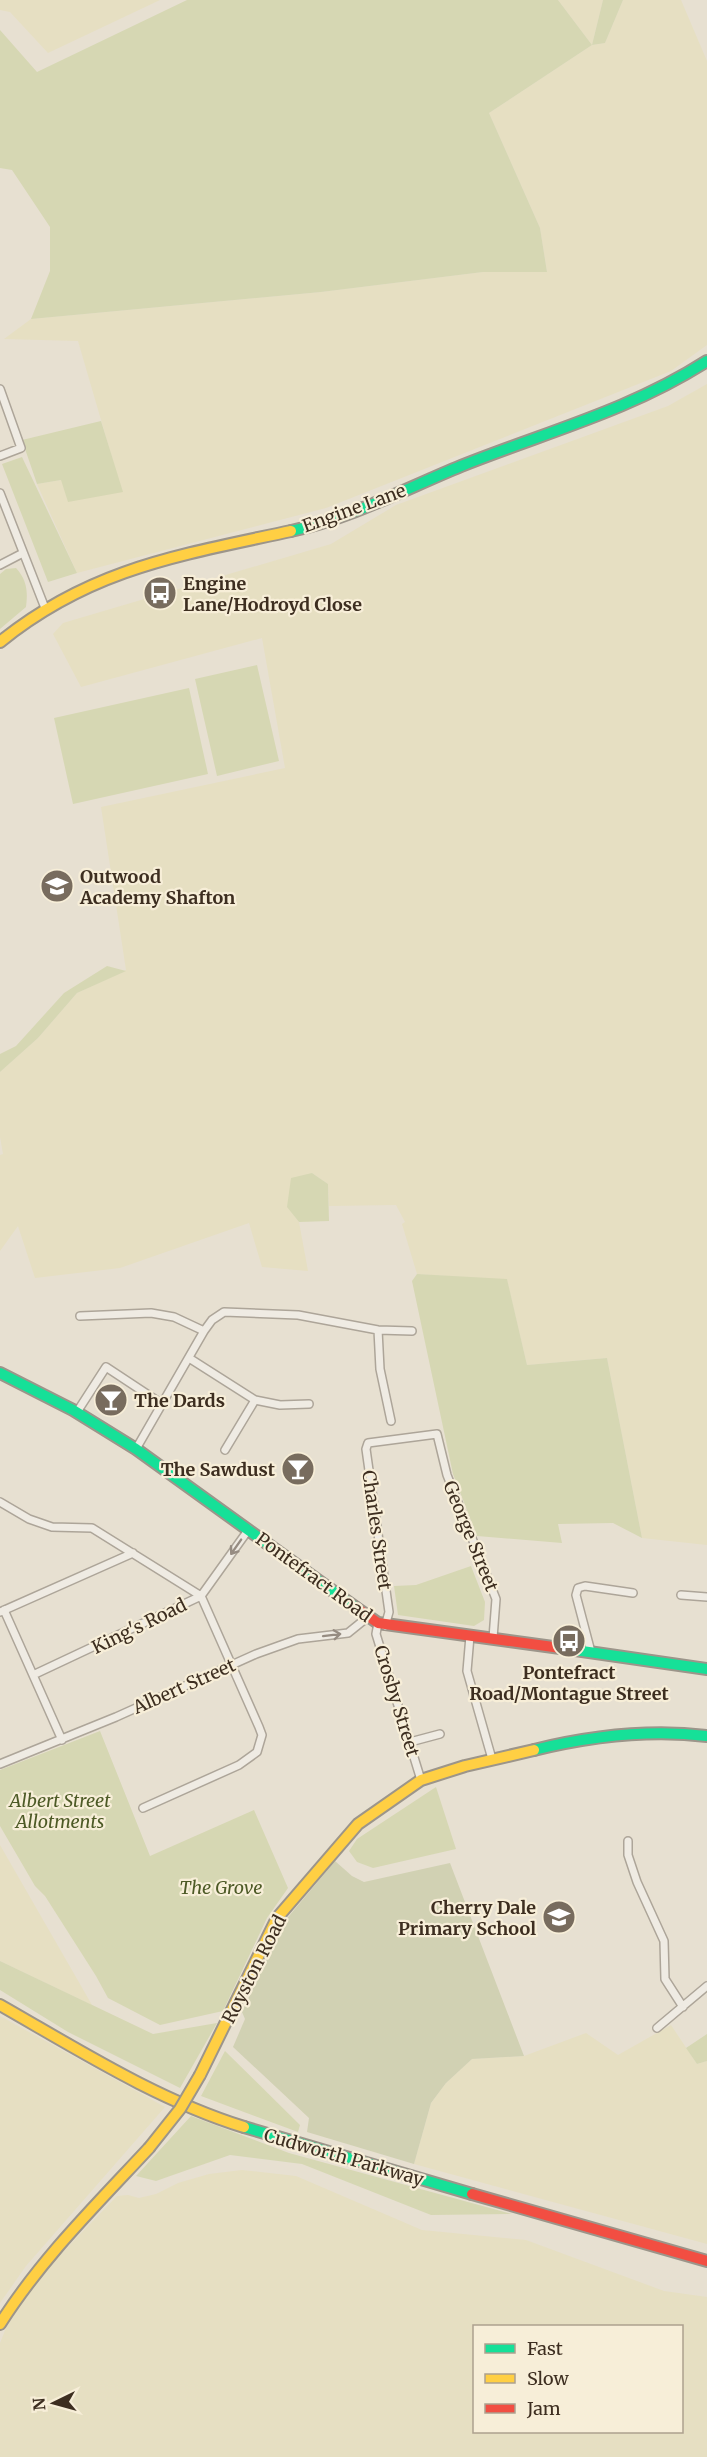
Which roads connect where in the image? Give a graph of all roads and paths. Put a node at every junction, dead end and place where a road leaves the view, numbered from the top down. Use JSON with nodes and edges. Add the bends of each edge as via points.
{"nodes":[{"id":1,"x":707,"y":361,"type":"edge"},
{"id":2,"x":0,"y":389,"type":"edge"},
{"id":3,"x":0,"y":456,"type":"edge"},
{"id":4,"x":0,"y":493,"type":"edge"},
{"id":5,"x":23,"y":553,"type":"junction"},
{"id":6,"x":0,"y":566,"type":"edge"},
{"id":7,"x":45,"y":608,"type":"junction"},
{"id":8,"x":0,"y":642,"type":"edge"},
{"id":9,"x":80,"y":1316,"type":"dead end"},
{"id":10,"x":378,"y":1330,"type":"junction"},
{"id":11,"x":204,"y":1331,"type":"junction"},
{"id":12,"x":411,"y":1331,"type":"dead end"},
{"id":13,"x":189,"y":1358,"type":"junction"},
{"id":14,"x":0,"y":1373,"type":"edge"},
{"id":15,"x":255,"y":1400,"type":"junction"},
{"id":16,"x":162,"y":1404,"type":"junction"},
{"id":17,"x":309,"y":1404,"type":"dead end"},
{"id":18,"x":77,"y":1412,"type":"junction"},
{"id":19,"x":391,"y":1421,"type":"dead end"},
{"id":20,"x":376,"y":1442,"type":"joint"},
{"id":21,"x":136,"y":1449,"type":"junction"},
{"id":22,"x":225,"y":1450,"type":"dead end"},
{"id":23,"x":0,"y":1502,"type":"edge"},
{"id":24,"x":249,"y":1528,"type":"junction"},
{"id":25,"x":133,"y":1553,"type":"junction"},
{"id":26,"x":633,"y":1593,"type":"dead end"},
{"id":27,"x":681,"y":1595,"type":"dead end"},
{"id":28,"x":201,"y":1596,"type":"junction"},
{"id":29,"x":707,"y":1597,"type":"edge"},
{"id":30,"x":2,"y":1611,"type":"edge"},
{"id":31,"x":369,"y":1616,"type":"junction"},
{"id":32,"x":382,"y":1624,"type":"junction"},
{"id":33,"x":470,"y":1636,"type":"junction"},
{"id":34,"x":493,"y":1638,"type":"junction"},
{"id":35,"x":591,"y":1652,"type":"junction"},
{"id":36,"x":233,"y":1665,"type":"junction"},
{"id":37,"x":707,"y":1669,"type":"edge"},
{"id":38,"x":33,"y":1675,"type":"junction"},
{"id":39,"x":440,"y":1734,"type":"dead end"},
{"id":40,"x":707,"y":1736,"type":"edge"},
{"id":41,"x":62,"y":1740,"type":"junction"},
{"id":42,"x":410,"y":1742,"type":"junction"},
{"id":43,"x":492,"y":1759,"type":"junction"},
{"id":44,"x":0,"y":1764,"type":"edge"},
{"id":45,"x":422,"y":1780,"type":"junction"},
{"id":46,"x":142,"y":1808,"type":"dead end"},
{"id":47,"x":628,"y":1841,"type":"dead end"},
{"id":48,"x":707,"y":1986,"type":"edge"},
{"id":49,"x":0,"y":2005,"type":"edge"},
{"id":50,"x":682,"y":2007,"type":"junction"},
{"id":51,"x":657,"y":2028,"type":"dead end"},
{"id":52,"x":707,"y":2261,"type":"edge"},
{"id":53,"x":0,"y":2324,"type":"edge"}],
"edges":[{"from":1,"to":7,"type":"main road","name":"Engine Lane","via":[[607,413],[461,466],[381,501],[314,525],[135,566]]},
{"from":2,"to":3,"type":"street","via":[[21,448]]},
{"from":4,"to":5,"type":"street"},
{"from":5,"to":6,"type":"street"},
{"from":5,"to":7,"type":"street"},
{"from":7,"to":8,"type":"main road","name":"Engine Lane"},
{"from":9,"to":11,"type":"street","via":[[151,1312],[174,1317]]},
{"from":10,"to":11,"type":"street","via":[[297,1315],[224,1312]]},
{"from":10,"to":12,"type":"street"},
{"from":10,"to":19,"type":"street","via":[[380,1370]]},
{"from":11,"to":13,"type":"street"},
{"from":13,"to":15,"type":"street"},
{"from":13,"to":16,"type":"street"},
{"from":14,"to":18,"type":"main road","name":"Pontefract Road"},
{"from":15,"to":17,"type":"street","via":[[280,1405]]},
{"from":15,"to":22,"type":"street"},
{"from":16,"to":18,"type":"street","via":[[106,1367]]},
{"from":16,"to":21,"type":"street"},
{"from":18,"to":21,"type":"main road","name":"Pontefract Road"},
{"from":20,"to":32,"type":"street","name":"Charles Street","via":[[368,1443],[366,1449],[389,1612]]},
{"from":20,"to":34,"type":"street","name":"George Street","via":[[437,1434],[447,1475],[496,1599]]},
{"from":21,"to":24,"type":"main road","name":"Pontefract Road"},
{"from":23,"to":25,"type":"street","via":[[52,1527],[93,1528]]},
{"from":24,"to":28,"type":"street","name":"King's Road","one_way":true},
{"from":24,"to":31,"type":"main road","name":"Pontefract Road"},
{"from":25,"to":28,"type":"street"},
{"from":25,"to":30,"type":"street"},
{"from":26,"to":35,"type":"street","via":[[578,1588],[576,1595]]},
{"from":27,"to":29,"type":"street"},
{"from":28,"to":36,"type":"street"},
{"from":28,"to":38,"type":"street","name":"King's Road"},
{"from":30,"to":38,"type":"street"},
{"from":31,"to":32,"type":"main road","name":"Pontefract Road"},
{"from":36,"to":31,"type":"street","name":"Albert Street","one_way":true,"via":[[290,1642],[348,1633]]},
{"from":32,"to":33,"type":"main road","name":"Pontefract Road"},
{"from":32,"to":42,"type":"street","name":"Crosby Street","via":[[376,1634]]},
{"from":33,"to":34,"type":"main road","name":"Pontefract Road"},
{"from":33,"to":43,"type":"street","via":[[467,1671]]},
{"from":34,"to":35,"type":"main road","name":"Pontefract Road"},
{"from":35,"to":37,"type":"main road","name":"Pontefract Road"},
{"from":36,"to":41,"type":"street","name":"Albert Street"},
{"from":36,"to":46,"type":"street","via":[[261,1735],[257,1752],[239,1765]]},
{"from":38,"to":41,"type":"street"},
{"from":39,"to":42,"type":"street"},
{"from":40,"to":43,"type":"main road","name":"Royston Road","via":[[673,1732],[585,1738]]},
{"from":41,"to":44,"type":"street","name":"Albert Street"},
{"from":42,"to":45,"type":"street","name":"Crosby Street"},
{"from":43,"to":45,"type":"main road","name":"Royston Road"},
{"from":45,"to":53,"type":"main road","name":"Royston Road","bridge":true,"via":[[358,1824],[277,1918],[180,2109],[149,2148],[52,2251],[16,2296]]},
{"from":47,"to":50,"type":"street","via":[[628,1855],[647,1910],[664,1941],[665,1979]]},
{"from":48,"to":50,"type":"street"},
{"from":49,"to":52,"type":"main road","name":"Cudworth Parkway","via":[[124,2076],[211,2116]]},
{"from":50,"to":51,"type":"street"}]}
